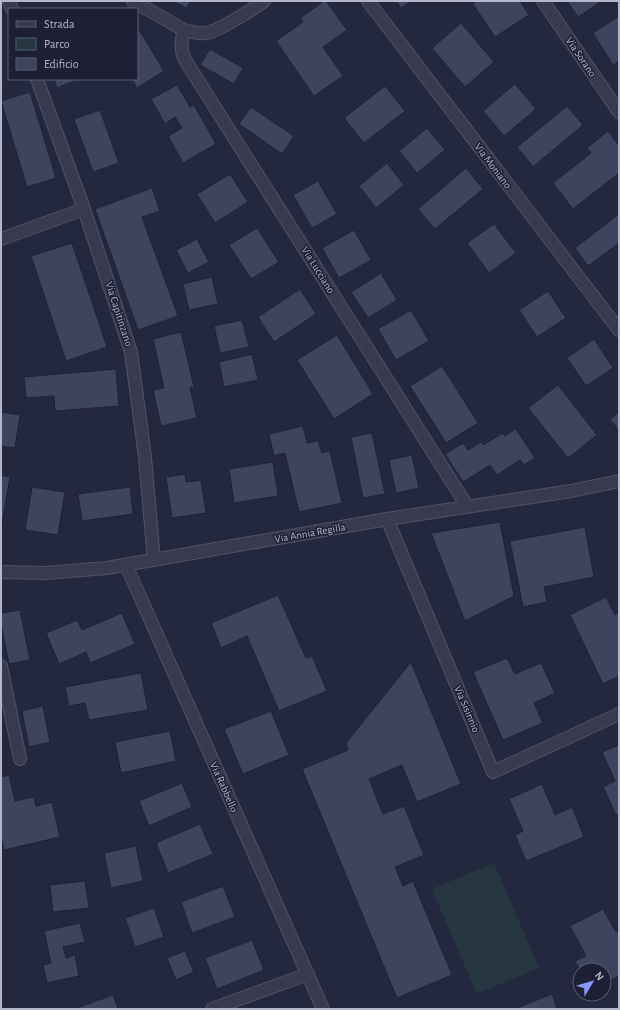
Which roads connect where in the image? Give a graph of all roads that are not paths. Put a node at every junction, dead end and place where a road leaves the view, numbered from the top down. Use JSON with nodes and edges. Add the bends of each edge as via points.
{"nodes":[{"id":1,"x":133,"y":1,"type":"edge"},
{"id":2,"x":368,"y":1,"type":"edge"},
{"id":3,"x":543,"y":1,"type":"edge"},
{"id":4,"x":258,"y":3,"type":"edge"},
{"id":5,"x":184,"y":30,"type":"junction"},
{"id":6,"x":37,"y":80,"type":"edge"},
{"id":7,"x":614,"y":95,"type":"edge"},
{"id":8,"x":619,"y":112,"type":"edge"},
{"id":9,"x":84,"y":209,"type":"junction"},
{"id":10,"x":1,"y":239,"type":"edge"},
{"id":11,"x":619,"y":330,"type":"edge"},
{"id":12,"x":619,"y":481,"type":"edge"},
{"id":13,"x":467,"y":506,"type":"junction"},
{"id":14,"x":387,"y":519,"type":"junction"},
{"id":15,"x":154,"y":560,"type":"junction"},
{"id":16,"x":126,"y":566,"type":"junction"},
{"id":17,"x":1,"y":572,"type":"edge"},
{"id":18,"x":1,"y":666,"type":"edge"},
{"id":19,"x":619,"y":714,"type":"edge"},
{"id":20,"x":20,"y":759,"type":"dead end"},
{"id":21,"x":308,"y":974,"type":"junction"},
{"id":22,"x":212,"y":1009,"type":"edge"},
{"id":23,"x":323,"y":1009,"type":"edge"}],
"edges":[{"from":1,"to":5,"type":"street"},
{"from":2,"to":11,"type":"street","name":"Via Moniano"},
{"from":3,"to":7,"type":"street","name":"Via Sorano"},
{"from":4,"to":5,"type":"street","via":[[214,31],[200,33]]},
{"from":5,"to":13,"type":"street","name":"Via Lucciano","via":[[181,51],[185,60]]},
{"from":6,"to":9,"type":"street","name":"Via Capitinzano"},
{"from":7,"to":8,"type":"street","name":"Via Sorano"},
{"from":9,"to":10,"type":"street"},
{"from":9,"to":15,"type":"street","name":"Via Capitinzano","via":[[130,352],[145,457]]},
{"from":12,"to":13,"type":"street","name":"Via Annia Regilla","via":[[571,491]]},
{"from":13,"to":14,"type":"street","name":"Via Annia Regilla"},
{"from":14,"to":15,"type":"street","name":"Via Annia Regilla"},
{"from":14,"to":19,"type":"street","name":"Via Sisinnio","via":[[493,772]]},
{"from":15,"to":16,"type":"street","name":"Via Annia Regilla"},
{"from":16,"to":17,"type":"street","name":"Via Annia Regilla","via":[[58,572]]},
{"from":16,"to":21,"type":"street","name":"Via Rabbello"},
{"from":18,"to":20,"type":"street"},
{"from":21,"to":22,"type":"street"},
{"from":21,"to":23,"type":"street","name":"Via Rabbello"}]}
